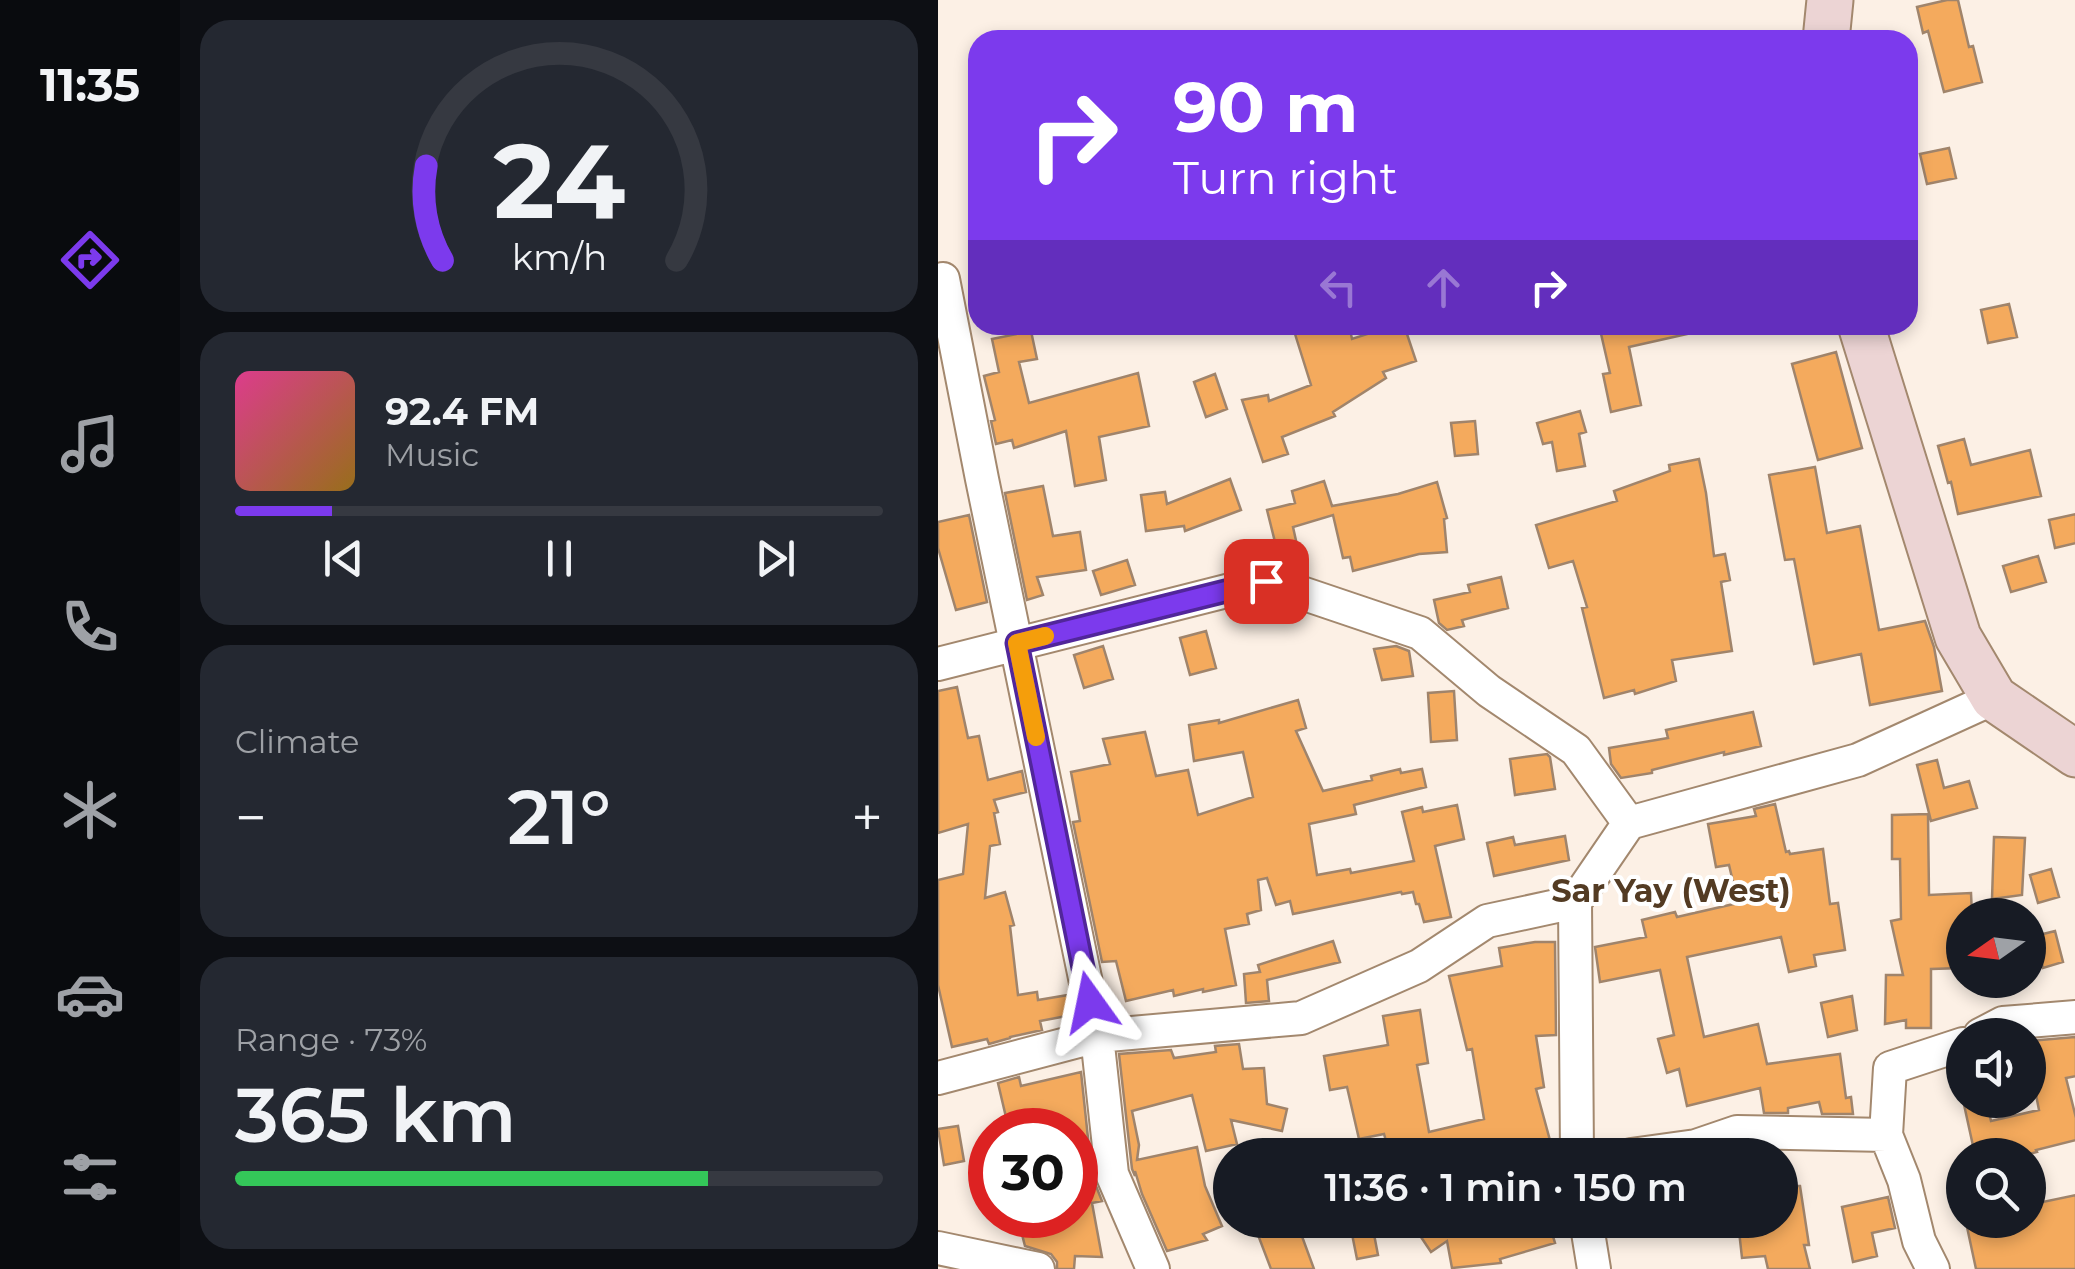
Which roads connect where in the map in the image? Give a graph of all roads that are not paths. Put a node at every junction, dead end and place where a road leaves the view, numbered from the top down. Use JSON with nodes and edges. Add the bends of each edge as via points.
{"nodes":[{"id":1,"x":1830,"y":0,"type":"edge"},
{"id":2,"x":1827,"y":30,"type":"edge"},
{"id":3,"x":943,"y":280,"type":"dead end"},
{"id":4,"x":1865,"y":335,"type":"edge"},
{"id":5,"x":1017,"y":643,"type":"junction"},
{"id":6,"x":938,"y":664,"type":"edge"},
{"id":7,"x":1994,"y":698,"type":"junction"},
{"id":8,"x":2076,"y":754,"type":"edge"},
{"id":9,"x":1629,"y":823,"type":"junction"},
{"id":10,"x":1575,"y":902,"type":"junction"},
{"id":11,"x":2076,"y":1017,"type":"edge"},
{"id":12,"x":2046,"y":1019,"type":"edge"},
{"id":13,"x":1097,"y":1036,"type":"junction"},
{"id":14,"x":1946,"y":1050,"type":"edge"},
{"id":15,"x":938,"y":1078,"type":"edge"},
{"id":16,"x":1886,"y":1135,"type":"junction"},
{"id":17,"x":1577,"y":1138,"type":"edge"},
{"id":18,"x":1719,"y":1138,"type":"edge"},
{"id":19,"x":1589,"y":1238,"type":"edge"},
{"id":20,"x":938,"y":1248,"type":"edge"},
{"id":21,"x":1038,"y":1269,"type":"edge"},
{"id":22,"x":1152,"y":1269,"type":"edge"},
{"id":23,"x":1594,"y":1269,"type":"edge"},
{"id":24,"x":1932,"y":1269,"type":"edge"}],
"edges":[{"from":1,"to":2,"type":"street"},
{"from":3,"to":5,"type":"street"},
{"from":4,"to":7,"type":"street","via":[[1958,637]]},
{"from":5,"to":6,"type":"street"},
{"from":5,"to":9,"type":"street","via":[[1266,581],[1420,632],[1489,692],[1576,750]]},
{"from":5,"to":13,"type":"street"},
{"from":7,"to":8,"type":"street"},
{"from":7,"to":9,"type":"street","via":[[1858,760]]},
{"from":9,"to":10,"type":"street"},
{"from":10,"to":13,"type":"street","via":[[1487,921],[1418,966],[1301,1018]]},
{"from":10,"to":17,"type":"street"},
{"from":11,"to":12,"type":"street"},
{"from":13,"to":15,"type":"street"},
{"from":13,"to":22,"type":"street","via":[[1112,1174]]},
{"from":14,"to":16,"type":"street","via":[[1890,1068]]},
{"from":16,"to":18,"type":"street","via":[[1736,1132]]},
{"from":16,"to":24,"type":"street"},
{"from":19,"to":23,"type":"street"},
{"from":20,"to":21,"type":"street"}]}
